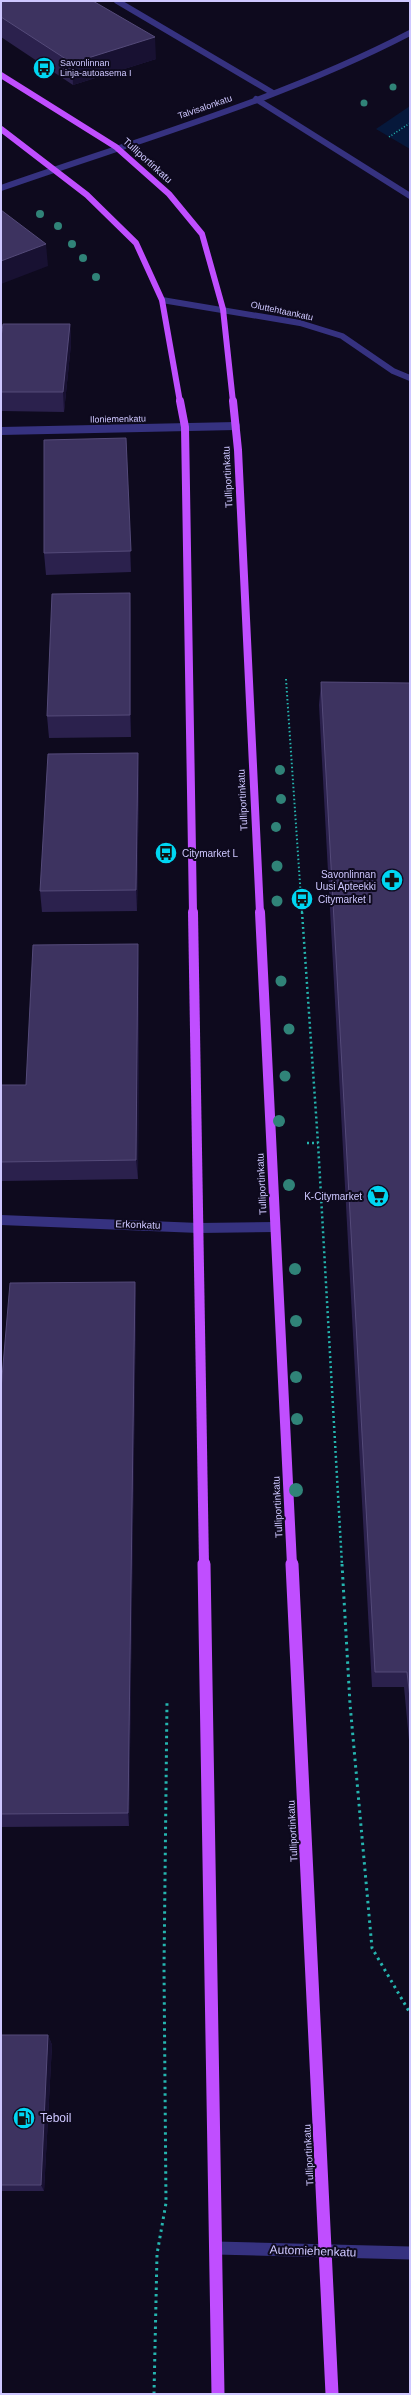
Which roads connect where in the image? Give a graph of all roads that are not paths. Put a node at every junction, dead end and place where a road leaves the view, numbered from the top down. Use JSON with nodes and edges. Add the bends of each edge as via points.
{"nodes":[{"id":1,"x":117,"y":1,"type":"edge"},
{"id":2,"x":410,"y":33,"type":"edge"},
{"id":3,"x":1,"y":75,"type":"edge"},
{"id":4,"x":273,"y":92,"type":"junction"},
{"id":5,"x":256,"y":99,"type":"junction"},
{"id":6,"x":1,"y":129,"type":"edge"},
{"id":7,"x":116,"y":147,"type":"junction"},
{"id":8,"x":54,"y":168,"type":"junction"},
{"id":9,"x":1,"y":188,"type":"edge"},
{"id":10,"x":410,"y":196,"type":"edge"},
{"id":11,"x":162,"y":300,"type":"junction"},
{"id":12,"x":222,"y":309,"type":"junction"},
{"id":13,"x":410,"y":378,"type":"edge"},
{"id":14,"x":236,"y":426,"type":"junction"},
{"id":15,"x":185,"y":427,"type":"junction"},
{"id":16,"x":1,"y":431,"type":"edge"},
{"id":17,"x":1,"y":1220,"type":"edge"},
{"id":18,"x":199,"y":1228,"type":"junction"},
{"id":19,"x":276,"y":1228,"type":"junction"},
{"id":20,"x":216,"y":2248,"type":"junction"},
{"id":21,"x":324,"y":2251,"type":"junction"},
{"id":22,"x":410,"y":2253,"type":"edge"},
{"id":23,"x":218,"y":2394,"type":"edge"},
{"id":24,"x":332,"y":2394,"type":"edge"}],
"edges":[{"from":1,"to":4,"type":"street","via":[[250,81]]},
{"from":2,"to":4,"type":"street","name":"Talvisalonkatu","via":[[356,61]]},
{"from":3,"to":7,"type":"main road","name":"Tulliportinkatu"},
{"from":4,"to":5,"type":"street","name":"Talvisalonkatu"},
{"from":5,"to":7,"type":"street","name":"Talvisalonkatu"},
{"from":5,"to":10,"type":"street"},
{"from":6,"to":8,"type":"main road"},
{"from":7,"to":8,"type":"street","name":"Talvisalonkatu"},
{"from":7,"to":12,"type":"main road","name":"Tulliportinkatu","via":[[169,194],[202,234]]},
{"from":8,"to":9,"type":"street","name":"Talvisalonkatu"},
{"from":8,"to":11,"type":"main road","via":[[110,216],[136,243]]},
{"from":11,"to":12,"type":"street","name":"Oluttehtaankatu"},
{"from":11,"to":15,"type":"main road"},
{"from":12,"to":13,"type":"street","name":"Oluttehtaankatu","via":[[300,323],[342,336],[393,371]]},
{"from":12,"to":14,"type":"main road","name":"Tulliportinkatu"},
{"from":14,"to":15,"type":"street","name":"Iloniemenkatu"},
{"from":14,"to":19,"type":"main road","name":"Tulliportinkatu"},
{"from":15,"to":16,"type":"street","name":"Iloniemenkatu"},
{"from":15,"to":18,"type":"main road"},
{"from":17,"to":18,"type":"street","name":"Erkonkatu"},
{"from":18,"to":19,"type":"street","name":"Erkonkatu"},
{"from":18,"to":20,"type":"main road"},
{"from":19,"to":21,"type":"main road","name":"Tulliportinkatu"},
{"from":20,"to":21,"type":"street","name":"Automiehenkatu"},
{"from":20,"to":23,"type":"main road"},
{"from":21,"to":22,"type":"street","name":"Automiehenkatu"},
{"from":21,"to":24,"type":"main road","name":"Tulliportinkatu"}]}
